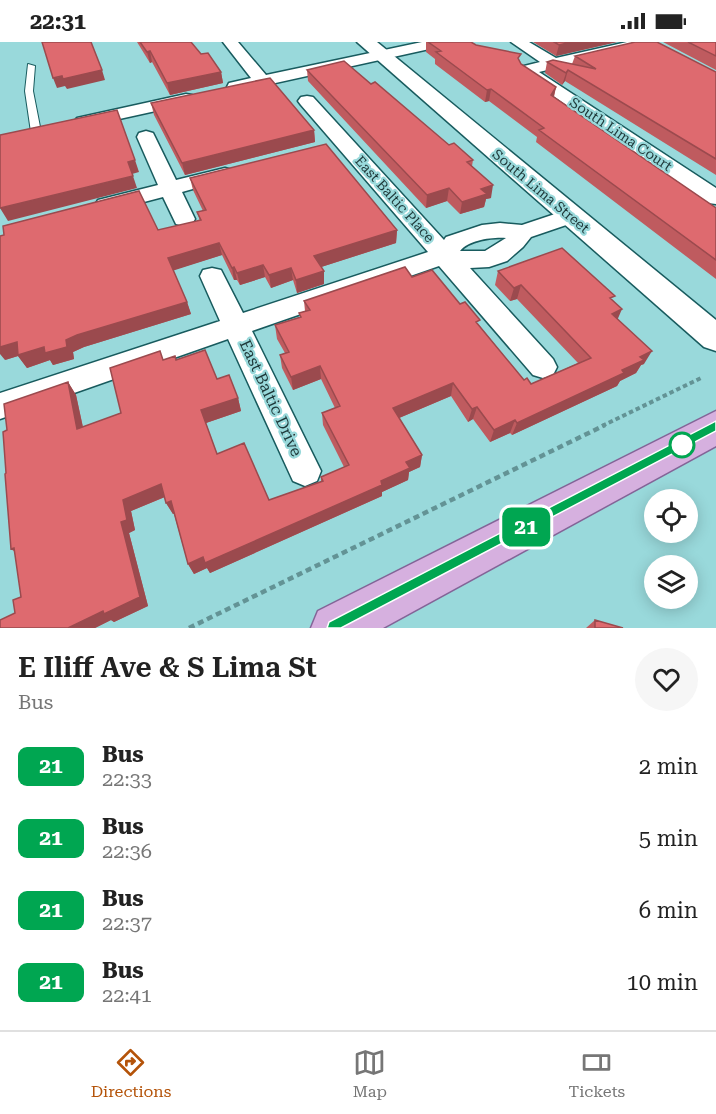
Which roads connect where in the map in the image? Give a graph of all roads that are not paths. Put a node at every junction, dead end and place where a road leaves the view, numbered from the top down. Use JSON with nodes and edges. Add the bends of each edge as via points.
{"nodes":[{"id":1,"x":230,"y":42,"type":"edge"},
{"id":2,"x":443,"y":42,"type":"edge"},
{"id":3,"x":518,"y":42,"type":"edge"},
{"id":4,"x":651,"y":44,"type":"edge"},
{"id":5,"x":374,"y":49,"type":"edge"},
{"id":6,"x":553,"y":63,"type":"junction"},
{"id":7,"x":31,"y":66,"type":"dead end"},
{"id":8,"x":262,"y":81,"type":"junction"},
{"id":9,"x":307,"y":101,"type":"dead end"},
{"id":10,"x":70,"y":125,"type":"edge"},
{"id":11,"x":42,"y":131,"type":"joint"},
{"id":12,"x":18,"y":136,"type":"edge"},
{"id":13,"x":146,"y":138,"type":"dead end"},
{"id":14,"x":344,"y":143,"type":"junction"},
{"id":15,"x":322,"y":148,"type":"edge"},
{"id":16,"x":246,"y":168,"type":"edge"},
{"id":17,"x":169,"y":188,"type":"junction"},
{"id":18,"x":716,"y":198,"type":"edge"},
{"id":19,"x":90,"y":209,"type":"edge"},
{"id":20,"x":570,"y":216,"type":"junction"},
{"id":21,"x":184,"y":219,"type":"dead end"},
{"id":22,"x":445,"y":255,"type":"junction"},
{"id":23,"x":212,"y":276,"type":"dead end"},
{"id":24,"x":236,"y":325,"type":"junction"},
{"id":25,"x":716,"y":338,"type":"edge"},
{"id":26,"x":543,"y":366,"type":"dead end"},
{"id":27,"x":0,"y":406,"type":"edge"},
{"id":28,"x":716,"y":427,"type":"edge"},
{"id":29,"x":305,"y":471,"type":"dead end"},
{"id":30,"x":335,"y":628,"type":"edge"}],
"edges":[{"from":1,"to":8,"type":"street"},
{"from":2,"to":5,"type":"street"},
{"from":3,"to":6,"type":"street"},
{"from":4,"to":6,"type":"street"},
{"from":5,"to":8,"type":"street"},
{"from":5,"to":20,"type":"street","name":"South Lima Street"},
{"from":6,"to":18,"type":"street","name":"South Lima Court","via":[[526,70]]},
{"from":7,"to":11,"type":"lane","via":[[29,91]]},
{"from":8,"to":10,"type":"street"},
{"from":9,"to":14,"type":"street","name":"East Baltic Place"},
{"from":11,"to":12,"type":"street"},
{"from":13,"to":17,"type":"street"},
{"from":14,"to":15,"type":"street","name":"East Baltic Place"},
{"from":14,"to":22,"type":"street","name":"East Baltic Place"},
{"from":16,"to":17,"type":"street"},
{"from":17,"to":19,"type":"street"},
{"from":17,"to":21,"type":"street"},
{"from":20,"to":22,"type":"street","via":[[523,232],[511,249],[477,262]]},
{"from":20,"to":25,"type":"street","name":"South Lima Street"},
{"from":22,"to":24,"type":"street","name":"East Baltic Drive"},
{"from":22,"to":26,"type":"street"},
{"from":23,"to":24,"type":"street","name":"East Baltic Drive"},
{"from":24,"to":27,"type":"street","name":"East Baltic Drive"},
{"from":24,"to":29,"type":"street","name":"East Baltic Drive"},
{"from":28,"to":30,"type":"main road"}]}
